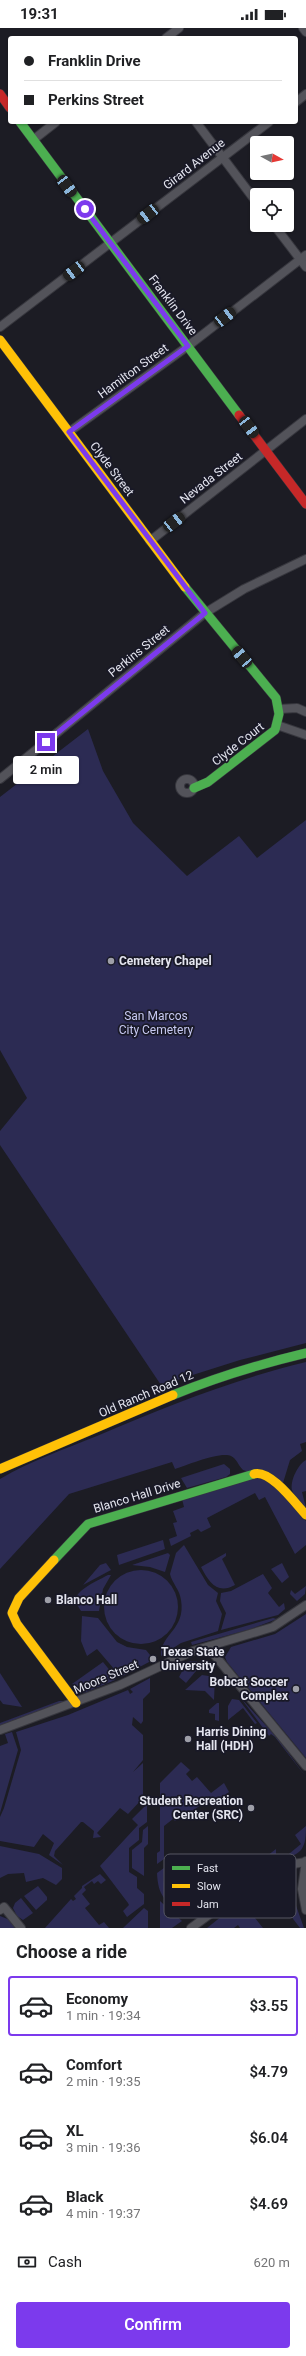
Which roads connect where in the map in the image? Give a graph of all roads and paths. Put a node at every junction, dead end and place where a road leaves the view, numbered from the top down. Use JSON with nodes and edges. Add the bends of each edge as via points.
{"nodes":[{"id":1,"x":179,"y":28,"type":"edge"},
{"id":2,"x":303,"y":28,"type":"edge"},
{"id":3,"x":306,"y":32,"type":"edge"},
{"id":4,"x":169,"y":36,"type":"edge"},
{"id":5,"x":0,"y":94,"type":"edge"},
{"id":6,"x":306,"y":94,"type":"edge"},
{"id":7,"x":298,"y":100,"type":"edge"},
{"id":8,"x":8,"y":105,"type":"edge"},
{"id":9,"x":21,"y":124,"type":"edge"},
{"id":10,"x":53,"y":124,"type":"edge"},
{"id":11,"x":197,"y":124,"type":"edge"},
{"id":12,"x":266,"y":124,"type":"edge"},
{"id":13,"x":33,"y":140,"type":"junction"},
{"id":14,"x":222,"y":157,"type":"junction"},
{"id":15,"x":250,"y":193,"type":"edge"},
{"id":16,"x":280,"y":232,"type":"edge"},
{"id":17,"x":111,"y":243,"type":"junction"},
{"id":18,"x":303,"y":257,"type":"edge"},
{"id":19,"x":306,"y":267,"type":"edge"},
{"id":20,"x":0,"y":327,"type":"edge"},
{"id":21,"x":0,"y":340,"type":"edge"},
{"id":22,"x":188,"y":346,"type":"junction"},
{"id":23,"x":306,"y":419,"type":"edge"},
{"id":24,"x":69,"y":432,"type":"junction"},
{"id":25,"x":267,"y":450,"type":"junction"},
{"id":26,"x":306,"y":504,"type":"edge"},
{"id":27,"x":150,"y":541,"type":"junction"},
{"id":28,"x":306,"y":559,"type":"edge"},
{"id":29,"x":205,"y":613,"type":"junction"},
{"id":30,"x":279,"y":709,"type":"junction"},
{"id":31,"x":306,"y":712,"type":"edge"},
{"id":32,"x":277,"y":725,"type":"junction"},
{"id":33,"x":306,"y":735,"type":"edge"},
{"id":34,"x":0,"y":779,"type":"edge"},
{"id":35,"x":194,"y":788,"type":"dead end"},
{"id":36,"x":306,"y":1354,"type":"edge"},
{"id":37,"x":0,"y":1469,"type":"edge"},
{"id":38,"x":306,"y":1515,"type":"edge"},
{"id":39,"x":306,"y":1605,"type":"edge"},
{"id":40,"x":208,"y":1647,"type":"junction"},
{"id":41,"x":76,"y":1703,"type":"junction"},
{"id":42,"x":0,"y":1730,"type":"edge"},
{"id":43,"x":306,"y":1766,"type":"edge"},
{"id":44,"x":306,"y":1861,"type":"edge"},
{"id":45,"x":296,"y":1863,"type":"edge"},
{"id":46,"x":0,"y":1910,"type":"edge"},
{"id":47,"x":306,"y":1910,"type":"edge"},
{"id":48,"x":205,"y":1918,"type":"edge"},
{"id":49,"x":21,"y":1928,"type":"edge"},
{"id":50,"x":191,"y":1928,"type":"edge"}],
"edges":[{"from":1,"to":4,"type":"street"},
{"from":2,"to":3,"type":"street"},
{"from":5,"to":8,"type":"street"},
{"from":6,"to":7,"type":"street"},
{"from":9,"to":13,"type":"street","name":"Franklin Drive"},
{"from":10,"to":13,"type":"street"},
{"from":11,"to":14,"type":"street"},
{"from":12,"to":14,"type":"street","name":"Girard Avenue"},
{"from":13,"to":17,"type":"street","name":"Franklin Drive"},
{"from":14,"to":15,"type":"street"},
{"from":14,"to":17,"type":"street","name":"Girard Avenue"},
{"from":16,"to":18,"type":"street"},
{"from":17,"to":20,"type":"street","name":"Girard Avenue"},
{"from":17,"to":22,"type":"street","name":"Franklin Drive"},
{"from":18,"to":19,"type":"street"},
{"from":18,"to":22,"type":"street","name":"Hamilton Street"},
{"from":21,"to":24,"type":"street","name":"Clyde Street"},
{"from":22,"to":24,"type":"street","name":"Hamilton Street"},
{"from":22,"to":25,"type":"street","name":"Franklin Drive"},
{"from":23,"to":25,"type":"street","name":"Nevada Street"},
{"from":24,"to":27,"type":"street","name":"Clyde Street"},
{"from":25,"to":26,"type":"street","name":"Franklin Drive"},
{"from":25,"to":27,"type":"street","name":"Nevada Street"},
{"from":27,"to":29,"type":"street","name":"Clyde Street"},
{"from":28,"to":29,"type":"street","name":"Perkins Street","via":[[244,589]]},
{"from":29,"to":30,"type":"street","via":[[276,698]]},
{"from":29,"to":34,"type":"street","name":"Perkins Street"},
{"from":30,"to":31,"type":"street","via":[[296,708]]},
{"from":30,"to":32,"type":"street","name":"Clyde Court"},
{"from":32,"to":33,"type":"street"},
{"from":32,"to":35,"type":"street","name":"Clyde Court","via":[[275,730],[208,782]]},
{"from":36,"to":37,"type":"street","name":"Old Ranch Road 12","via":[[258,1364],[217,1377]]},
{"from":38,"to":41,"type":"street","name":"Blanco Hall Drive","via":[[268,1475],[259,1472],[88,1524],[19,1598],[12,1613],[17,1624]]},
{"from":39,"to":40,"type":"street","name":"Moore Street","via":[[273,1627]]},
{"from":40,"to":41,"type":"street","name":"Moore Street","via":[[193,1651],[120,1686]]},
{"from":40,"to":43,"type":"street"},
{"from":41,"to":42,"type":"street","name":"Moore Street"},
{"from":44,"to":45,"type":"street"},
{"from":44,"to":47,"type":"street","via":[[302,1889]]},
{"from":46,"to":49,"type":"street","via":[[4,1907]]},
{"from":48,"to":50,"type":"street"}]}
